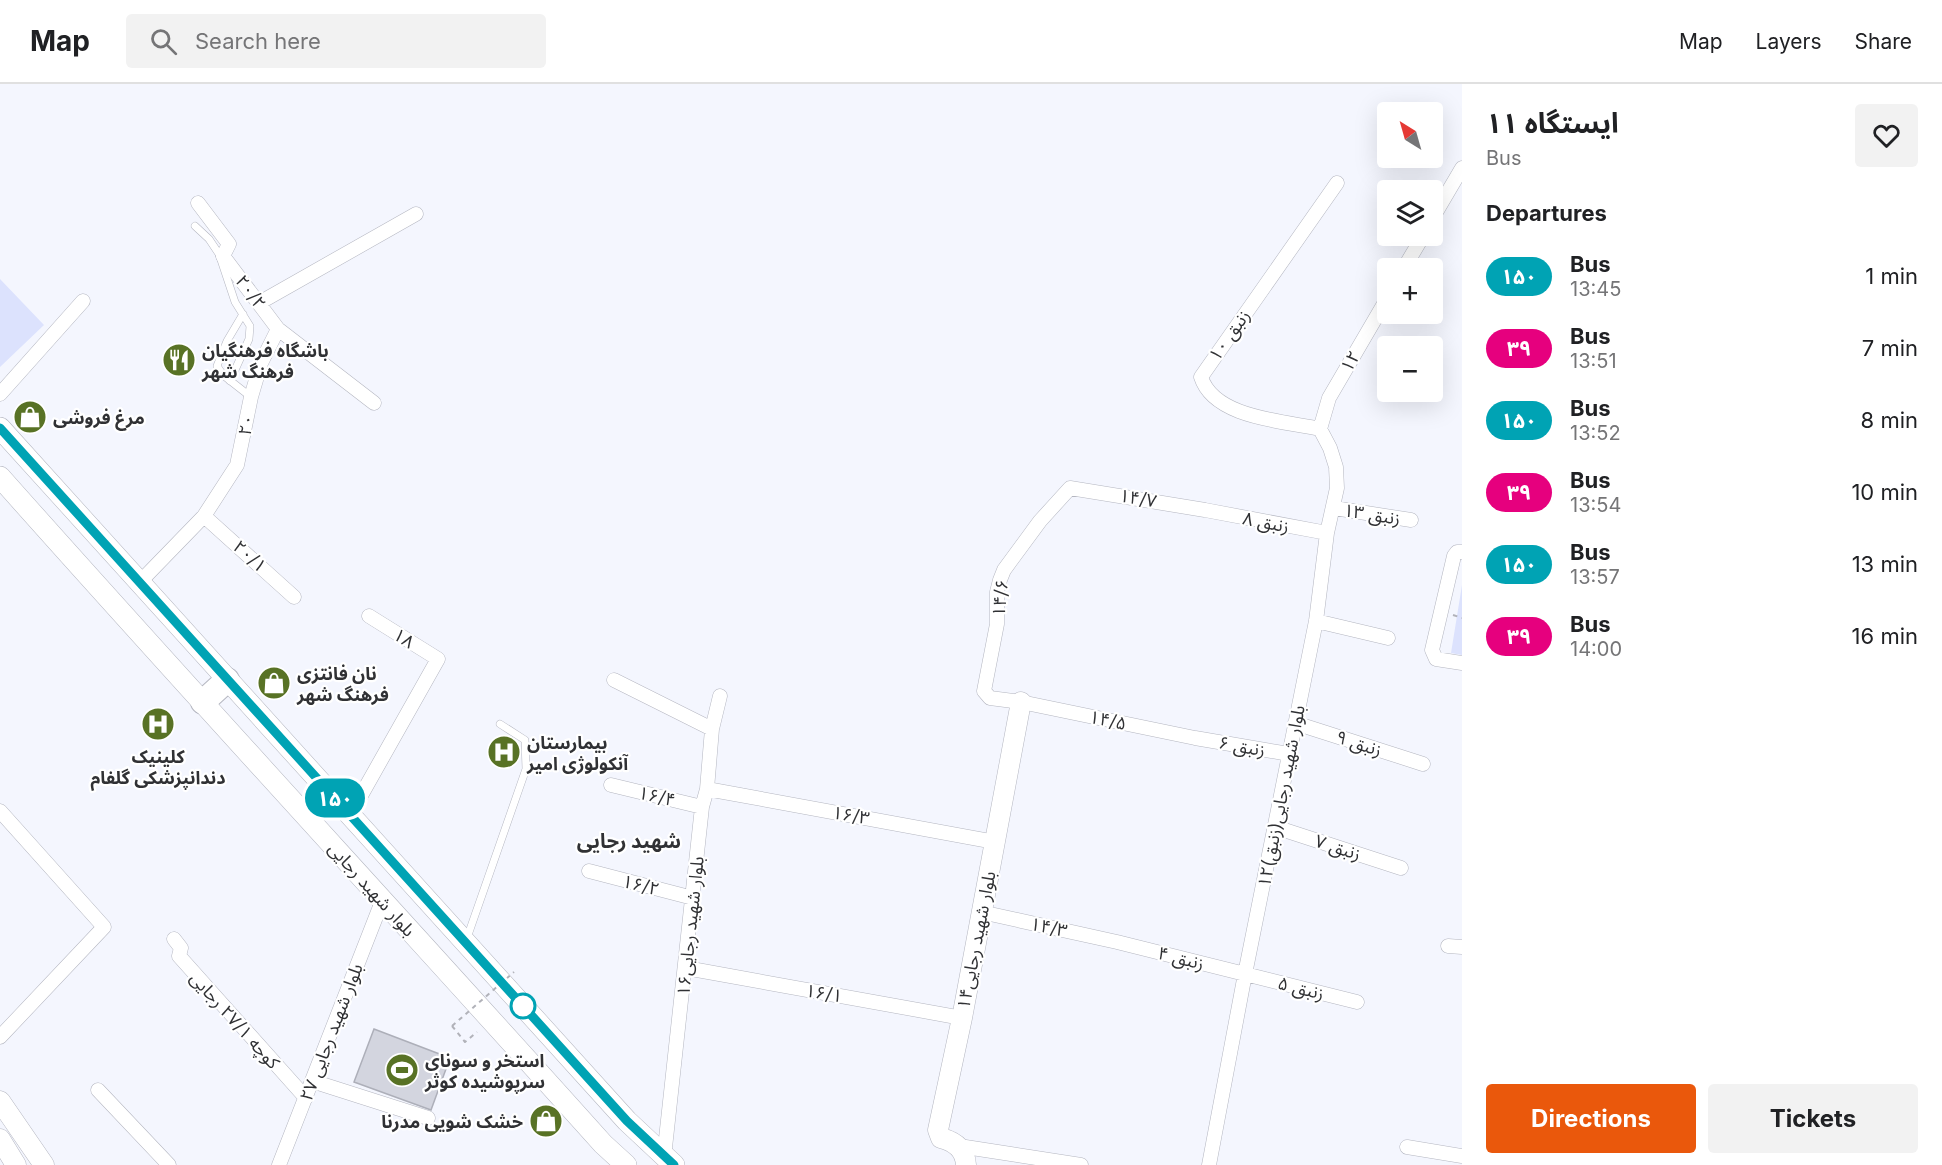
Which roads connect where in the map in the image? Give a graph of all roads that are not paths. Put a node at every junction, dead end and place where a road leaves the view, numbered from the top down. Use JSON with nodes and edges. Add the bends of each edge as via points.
{"nodes":[{"id":1,"x":1462,"y":168,"type":"edge"},
{"id":2,"x":1337,"y":183,"type":"dead end"},
{"id":3,"x":1443,"y":200,"type":"edge"},
{"id":4,"x":198,"y":203,"type":"dead end"},
{"id":5,"x":416,"y":214,"type":"dead end"},
{"id":6,"x":195,"y":226,"type":"dead end"},
{"id":7,"x":83,"y":301,"type":"dead end"},
{"id":8,"x":259,"y":303,"type":"junction"},
{"id":9,"x":243,"y":314,"type":"junction"},
{"id":10,"x":1377,"y":316,"type":"edge"},
{"id":11,"x":278,"y":330,"type":"junction"},
{"id":12,"x":230,"y":381,"type":"junction"},
{"id":13,"x":0,"y":394,"type":"edge"},
{"id":14,"x":251,"y":397,"type":"junction"},
{"id":15,"x":374,"y":403,"type":"dead end"},
{"id":16,"x":0,"y":428,"type":"edge"},
{"id":17,"x":1320,"y":429,"type":"junction"},
{"id":18,"x":0,"y":477,"type":"edge"},
{"id":19,"x":1070,"y":488,"type":"joint"},
{"id":20,"x":1334,"y":508,"type":"junction"},
{"id":21,"x":1205,"y":510,"type":"joint"},
{"id":22,"x":204,"y":516,"type":"junction"},
{"id":23,"x":1412,"y":520,"type":"dead end"},
{"id":24,"x":1327,"y":534,"type":"junction"},
{"id":25,"x":1462,"y":552,"type":"edge"},
{"id":26,"x":139,"y":583,"type":"junction"},
{"id":27,"x":294,"y":597,"type":"dead end"},
{"id":28,"x":369,"y":616,"type":"dead end"},
{"id":29,"x":1316,"y":621,"type":"junction"},
{"id":30,"x":1388,"y":638,"type":"dead end"},
{"id":31,"x":1462,"y":663,"type":"edge"},
{"id":32,"x":227,"y":680,"type":"junction"},
{"id":33,"x":614,"y":680,"type":"dead end"},
{"id":34,"x":720,"y":696,"type":"dead end"},
{"id":35,"x":203,"y":702,"type":"junction"},
{"id":36,"x":1021,"y":702,"type":"junction"},
{"id":37,"x":1296,"y":723,"type":"junction"},
{"id":38,"x":500,"y":724,"type":"dead end"},
{"id":39,"x":712,"y":729,"type":"junction"},
{"id":40,"x":1195,"y":738,"type":"joint"},
{"id":41,"x":1289,"y":754,"type":"junction"},
{"id":42,"x":1423,"y":764,"type":"dead end"},
{"id":43,"x":611,"y":785,"type":"dead end"},
{"id":44,"x":707,"y":789,"type":"junction"},
{"id":45,"x":702,"y":807,"type":"junction"},
{"id":46,"x":0,"y":810,"type":"edge"},
{"id":47,"x":350,"y":815,"type":"junction"},
{"id":48,"x":1275,"y":827,"type":"junction"},
{"id":49,"x":995,"y":842,"type":"junction"},
{"id":50,"x":1401,"y":868,"type":"dead end"},
{"id":51,"x":589,"y":871,"type":"dead end"},
{"id":52,"x":693,"y":898,"type":"junction"},
{"id":53,"x":383,"y":899,"type":"junction"},
{"id":54,"x":981,"y":912,"type":"junction"},
{"id":55,"x":174,"y":939,"type":"dead end"},
{"id":56,"x":466,"y":942,"type":"junction"},
{"id":57,"x":1117,"y":942,"type":"joint"},
{"id":58,"x":686,"y":968,"type":"junction"},
{"id":59,"x":1245,"y":974,"type":"junction"},
{"id":60,"x":1357,"y":1002,"type":"dead end"},
{"id":61,"x":962,"y":1018,"type":"junction"},
{"id":62,"x":0,"y":1037,"type":"edge"},
{"id":63,"x":312,"y":1081,"type":"junction"},
{"id":64,"x":99,"y":1090,"type":"dead end"},
{"id":65,"x":306,"y":1098,"type":"junction"},
{"id":66,"x":3,"y":1112,"type":"edge"},
{"id":67,"x":428,"y":1118,"type":"dead end"},
{"id":68,"x":0,"y":1139,"type":"edge"},
{"id":69,"x":959,"y":1146,"type":"junction"},
{"id":70,"x":1407,"y":1147,"type":"dead end"},
{"id":71,"x":1462,"y":1156,"type":"edge"},
{"id":72,"x":669,"y":1161,"type":"edge"},
{"id":73,"x":16,"y":1165,"type":"edge"},
{"id":74,"x":44,"y":1165,"type":"edge"},
{"id":75,"x":169,"y":1165,"type":"edge"},
{"id":76,"x":279,"y":1165,"type":"edge"},
{"id":77,"x":626,"y":1165,"type":"edge"},
{"id":78,"x":966,"y":1165,"type":"edge"},
{"id":79,"x":1081,"y":1165,"type":"edge"},
{"id":80,"x":1209,"y":1165,"type":"edge"}],
"edges":[{"from":1,"to":3,"type":"street"},
{"from":2,"to":17,"type":"street","name":"زنبق ۱۰","via":[[1201,377],[1211,395],[1236,410]]},
{"from":4,"to":8,"type":"street","name":"۲۰/۲","via":[[229,244],[223,256]]},
{"from":5,"to":8,"type":"street"},
{"from":6,"to":9,"type":"lane","via":[[219,254]]},
{"from":7,"to":13,"type":"street"},
{"from":8,"to":11,"type":"street","name":"۲۰/۲"},
{"from":9,"to":12,"type":"lane","via":[[251,331]]},
{"from":9,"to":12,"type":"lane","via":[[218,361],[219,369]]},
{"from":10,"to":17,"type":"street","name":"۱۲","via":[[1329,398]]},
{"from":11,"to":14,"type":"street","name":"۲۰","via":[[261,363]]},
{"from":11,"to":15,"type":"street","name":"۲۰/۲"},
{"from":12,"to":14,"type":"lane"},
{"from":14,"to":22,"type":"street","name":"۲۰","via":[[237,465]]},
{"from":16,"to":26,"type":"main road","name":"بلوار شهید رجایی"},
{"from":17,"to":20,"type":"street","name":"۱۲بلوار شهید رجایی(زنبق)","via":[[1338,478]]},
{"from":18,"to":35,"type":"main road","name":"بلوار شهید رجایی"},
{"from":19,"to":21,"type":"street","name":"۱۴/۷"},
{"from":19,"to":36,"type":"street","name":"۱۴/۶","via":[[1040,521],[999,580],[997,624],[984,691],[990,698]]},
{"from":20,"to":23,"type":"street","name":"زنبق ۱۳"},
{"from":20,"to":24,"type":"street","name":"۱۲بلوار شهید رجایی(زنبق)"},
{"from":21,"to":24,"type":"street","name":"زنبق ۸"},
{"from":22,"to":26,"type":"street","name":"۲۰"},
{"from":22,"to":27,"type":"street","name":"۲۰/۱"},
{"from":24,"to":29,"type":"street","name":"۱۲بلوار شهید رجایی(زنبق)"},
{"from":25,"to":31,"type":"street","via":[[1454,555],[1432,650],[1436,659]]},
{"from":26,"to":32,"type":"main road","name":"بلوار شهید رجایی"},
{"from":28,"to":47,"type":"street","name":"۱۸","via":[[438,659]]},
{"from":29,"to":30,"type":"street"},
{"from":29,"to":37,"type":"street","name":"۱۲بلوار شهید رجایی(زنبق)"},
{"from":32,"to":35,"type":"highway"},
{"from":32,"to":47,"type":"main road","name":"بلوار شهید رجایی"},
{"from":33,"to":39,"type":"street"},
{"from":34,"to":39,"type":"street","name":"بلوار شهید رجایی۱۶"},
{"from":35,"to":53,"type":"main road","name":"بلوار شهید رجایی"},
{"from":36,"to":40,"type":"street","name":"۱۴/۵"},
{"from":36,"to":49,"type":"street","name":"بلوار شهید رجایی۱۴"},
{"from":37,"to":41,"type":"street","name":"۱۲بلوار شهید رجایی(زنبق)"},
{"from":37,"to":42,"type":"street","name":"زنبق ۹"},
{"from":38,"to":56,"type":"lane","via":[[525,740],[526,769]]},
{"from":39,"to":44,"type":"street","name":"بلوار شهید رجایی۱۶"},
{"from":40,"to":41,"type":"street","name":"زنبق ۶"},
{"from":41,"to":48,"type":"street","name":"۱۲بلوار شهید رجایی(زنبق)"},
{"from":43,"to":45,"type":"street","name":"۱۶/۴"},
{"from":44,"to":45,"type":"street","name":"بلوار شهید رجایی۱۶"},
{"from":44,"to":49,"type":"street","name":"۱۶/۳"},
{"from":45,"to":52,"type":"street","name":"بلوار شهید رجایی۱۶"},
{"from":46,"to":62,"type":"street","via":[[104,927]]},
{"from":47,"to":56,"type":"main road","name":"بلوار شهید رجایی"},
{"from":48,"to":50,"type":"street","name":"زنبق ۷"},
{"from":48,"to":59,"type":"street","name":"۱۲بلوار شهید رجایی(زنبق)"},
{"from":49,"to":54,"type":"street","name":"بلوار شهید رجایی۱۴"},
{"from":51,"to":52,"type":"street","name":"۱۶/۲"},
{"from":52,"to":58,"type":"street","name":"بلوار شهید رجایی۱۶"},
{"from":53,"to":63,"type":"street","name":"۲۷ بلوار شهید رجایی"},
{"from":53,"to":77,"type":"main road","name":"بلوار شهید رجایی"},
{"from":54,"to":57,"type":"street","name":"۱۴/۳"},
{"from":54,"to":61,"type":"street","name":"بلوار شهید رجایی۱۴"},
{"from":55,"to":65,"type":"street","name":"کوچه ۲۷/۱ رجایی","via":[[181,948],[179,956]]},
{"from":56,"to":72,"type":"main road","name":"بلوار شهید رجایی","via":[[627,1121]]},
{"from":57,"to":59,"type":"street","name":"زنبق ۴"},
{"from":58,"to":61,"type":"street","name":"۱۶/۱"},
{"from":58,"to":72,"type":"street","name":"بلوار شهید رجایی۱۶"},
{"from":59,"to":60,"type":"street","name":"زنبق ۵"},
{"from":59,"to":80,"type":"street","name":"۱۲بلوار شهید رجایی(زنبق)"},
{"from":61,"to":69,"type":"street","name":"بلوار شهید رجایی۱۴","via":[[938,1130],[942,1138]]},
{"from":63,"to":65,"type":"street","name":"۲۷ بلوار شهید رجایی"},
{"from":63,"to":67,"type":"street"},
{"from":64,"to":75,"type":"street"},
{"from":65,"to":76,"type":"street","name":"۲۷ بلوار شهید رجایی"},
{"from":66,"to":74,"type":"street"},
{"from":68,"to":73,"type":"street"},
{"from":69,"to":78,"type":"street","name":"بلوار شهید رجایی۱۴"},
{"from":69,"to":79,"type":"street"},
{"from":70,"to":71,"type":"street"}]}
